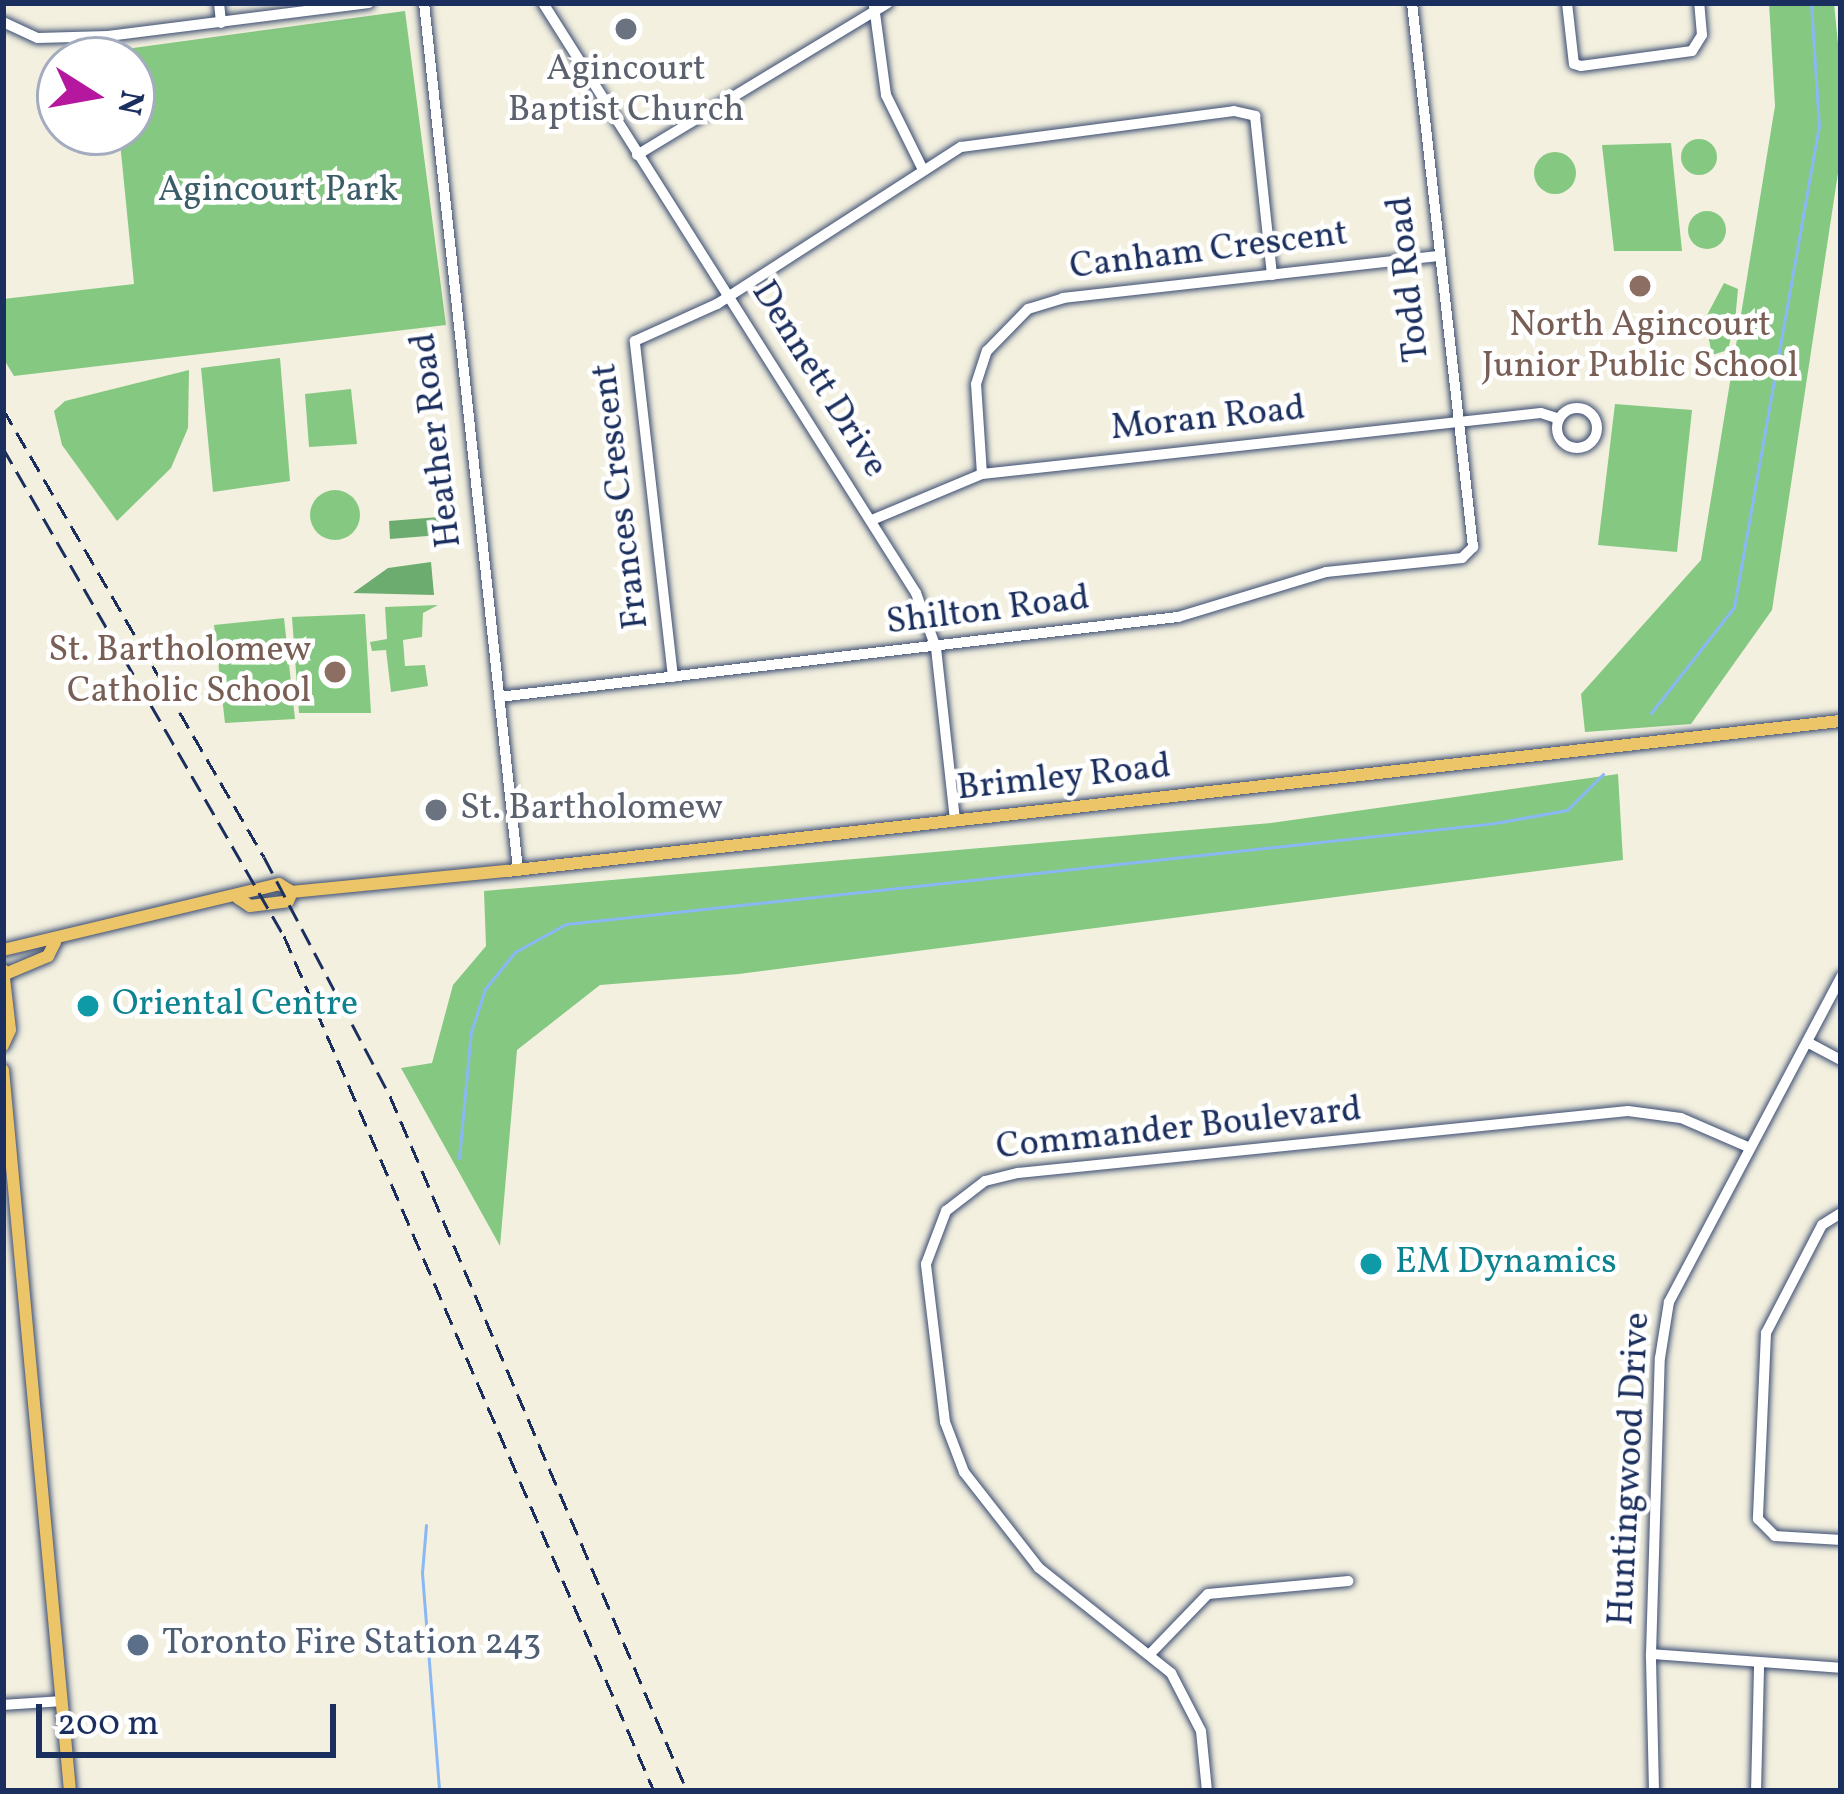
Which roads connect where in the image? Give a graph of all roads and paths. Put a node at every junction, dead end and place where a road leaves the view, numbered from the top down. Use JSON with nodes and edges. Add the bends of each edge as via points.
{"nodes":[{"id":1,"x":219,"y":3,"type":"edge"},
{"id":2,"x":370,"y":3,"type":"edge"},
{"id":3,"x":424,"y":3,"type":"edge"},
{"id":4,"x":543,"y":3,"type":"edge"},
{"id":5,"x":888,"y":3,"type":"edge"},
{"id":6,"x":1412,"y":3,"type":"edge"},
{"id":7,"x":1567,"y":3,"type":"edge"},
{"id":8,"x":1699,"y":3,"type":"edge"},
{"id":9,"x":874,"y":5,"type":"edge"},
{"id":10,"x":3,"y":22,"type":"edge"},
{"id":11,"x":221,"y":23,"type":"junction"},
{"id":12,"x":638,"y":155,"type":"junction"},
{"id":13,"x":923,"y":170,"type":"junction"},
{"id":14,"x":1438,"y":256,"type":"junction"},
{"id":15,"x":1272,"y":274,"type":"junction"},
{"id":16,"x":729,"y":296,"type":"junction"},
{"id":17,"x":1559,"y":419,"type":"dead end"},
{"id":18,"x":1456,"y":423,"type":"junction"},
{"id":19,"x":982,"y":474,"type":"junction"},
{"id":20,"x":872,"y":520,"type":"junction"},
{"id":21,"x":1473,"y":547,"type":"joint"},
{"id":22,"x":936,"y":648,"type":"junction"},
{"id":23,"x":674,"y":676,"type":"junction"},
{"id":24,"x":499,"y":697,"type":"junction"},
{"id":25,"x":1841,"y":721,"type":"edge"},
{"id":26,"x":955,"y":820,"type":"junction"},
{"id":27,"x":518,"y":870,"type":"junction"},
{"id":28,"x":55,"y":942,"type":"junction"},
{"id":29,"x":3,"y":950,"type":"edge"},
{"id":30,"x":3,"y":973,"type":"edge"},
{"id":31,"x":1841,"y":977,"type":"edge"},
{"id":32,"x":1808,"y":1042,"type":"junction"},
{"id":33,"x":3,"y":1045,"type":"edge"},
{"id":34,"x":1841,"y":1060,"type":"edge"},
{"id":35,"x":3,"y":1070,"type":"edge"},
{"id":36,"x":1748,"y":1147,"type":"junction"},
{"id":37,"x":1841,"y":1213,"type":"edge"},
{"id":38,"x":1841,"y":1540,"type":"edge"},
{"id":39,"x":1348,"y":1581,"type":"dead end"},
{"id":40,"x":1150,"y":1654,"type":"junction"},
{"id":41,"x":1651,"y":1654,"type":"junction"},
{"id":42,"x":1759,"y":1664,"type":"junction"},
{"id":43,"x":1841,"y":1668,"type":"edge"},
{"id":44,"x":62,"y":1701,"type":"junction"},
{"id":45,"x":3,"y":1705,"type":"edge"},
{"id":46,"x":70,"y":1791,"type":"edge"},
{"id":47,"x":1208,"y":1791,"type":"edge"},
{"id":48,"x":1654,"y":1791,"type":"edge"},
{"id":49,"x":1756,"y":1791,"type":"edge"}],
"edges":[{"from":1,"to":11,"type":"street"},
{"from":2,"to":11,"type":"street"},
{"from":3,"to":24,"type":"street","name":"Heather Road"},
{"from":4,"to":12,"type":"street","name":"Dennett Drive"},
{"from":5,"to":9,"type":"street"},
{"from":6,"to":14,"type":"street","name":"Todd Road"},
{"from":7,"to":8,"type":"street","via":[[1574,64],[1581,66],[1692,51],[1702,35]]},
{"from":9,"to":12,"type":"street"},
{"from":9,"to":13,"type":"street","via":[[886,95]]},
{"from":10,"to":11,"type":"street","via":[[38,38]]},
{"from":12,"to":16,"type":"street","name":"Dennett Drive"},
{"from":13,"to":15,"type":"street","via":[[995,137],[1246,110],[1255,116]]},
{"from":13,"to":16,"type":"street"},
{"from":14,"to":15,"type":"street","name":"Canham Crescent"},
{"from":14,"to":18,"type":"street","name":"Todd Road"},
{"from":15,"to":19,"type":"street","name":"Canham Crescent","via":[[1063,298],[1015,318],[987,351],[976,384]]},
{"from":16,"to":20,"type":"street","name":"Dennett Drive"},
{"from":16,"to":23,"type":"street","name":"Frances Crescent","via":[[640,338],[632,350]]},
{"from":17,"to":18,"type":"street","name":"Moran Road","via":[[1540,413]]},
{"from":18,"to":19,"type":"street","name":"Moran Road"},
{"from":18,"to":21,"type":"street","name":"Todd Road"},
{"from":19,"to":20,"type":"street","name":"Moran Road"},
{"from":20,"to":22,"type":"street","name":"Dennett Drive","via":[[916,593]]},
{"from":21,"to":22,"type":"street","name":"Shilton Road","via":[[1462,558],[1326,572],[1210,612]]},
{"from":22,"to":23,"type":"street","name":"Shilton Road"},
{"from":22,"to":26,"type":"street","name":"Dennett Drive"},
{"from":23,"to":24,"type":"street","name":"Shilton Road"},
{"from":24,"to":27,"type":"street","name":"Heather Road"},
{"from":25,"to":26,"type":"main road","name":"Brimley Road"},
{"from":26,"to":27,"type":"main road","name":"Brimley Road"},
{"from":27,"to":28,"type":"main road","name":"Brimley Road","via":[[292,892],[279,884]]},
{"from":28,"to":29,"type":"main road","name":"Brimley Road","via":[[41,936]]},
{"from":28,"to":30,"type":"main road","name":"Brimley Road","via":[[48,956]]},
{"from":30,"to":33,"type":"main road","via":[[10,1030]]},
{"from":31,"to":32,"type":"street","name":"Huntingwood Drive"},
{"from":32,"to":34,"type":"street"},
{"from":32,"to":36,"type":"street","name":"Huntingwood Drive"},
{"from":35,"to":44,"type":"main road"},
{"from":36,"to":40,"type":"street","name":"Commander Boulevard","via":[[1681,1118],[1628,1112],[1018,1173],[958,1198],[926,1264],[944,1422],[964,1472],[1022,1552]]},
{"from":36,"to":41,"type":"street","name":"Huntingwood Drive","via":[[1669,1302],[1660,1358]]},
{"from":37,"to":38,"type":"street","via":[[1822,1225],[1766,1333],[1758,1506],[1762,1528],[1775,1536]]},
{"from":39,"to":40,"type":"street","via":[[1208,1594]]},
{"from":40,"to":47,"type":"street","name":"Commander Boulevard","via":[[1193,1710]]},
{"from":41,"to":42,"type":"street"},
{"from":41,"to":48,"type":"street","name":"Huntingwood Drive"},
{"from":42,"to":43,"type":"street"},
{"from":42,"to":49,"type":"street","via":[[1751,1748]]},
{"from":44,"to":45,"type":"street"},
{"from":44,"to":46,"type":"main road"}]}
